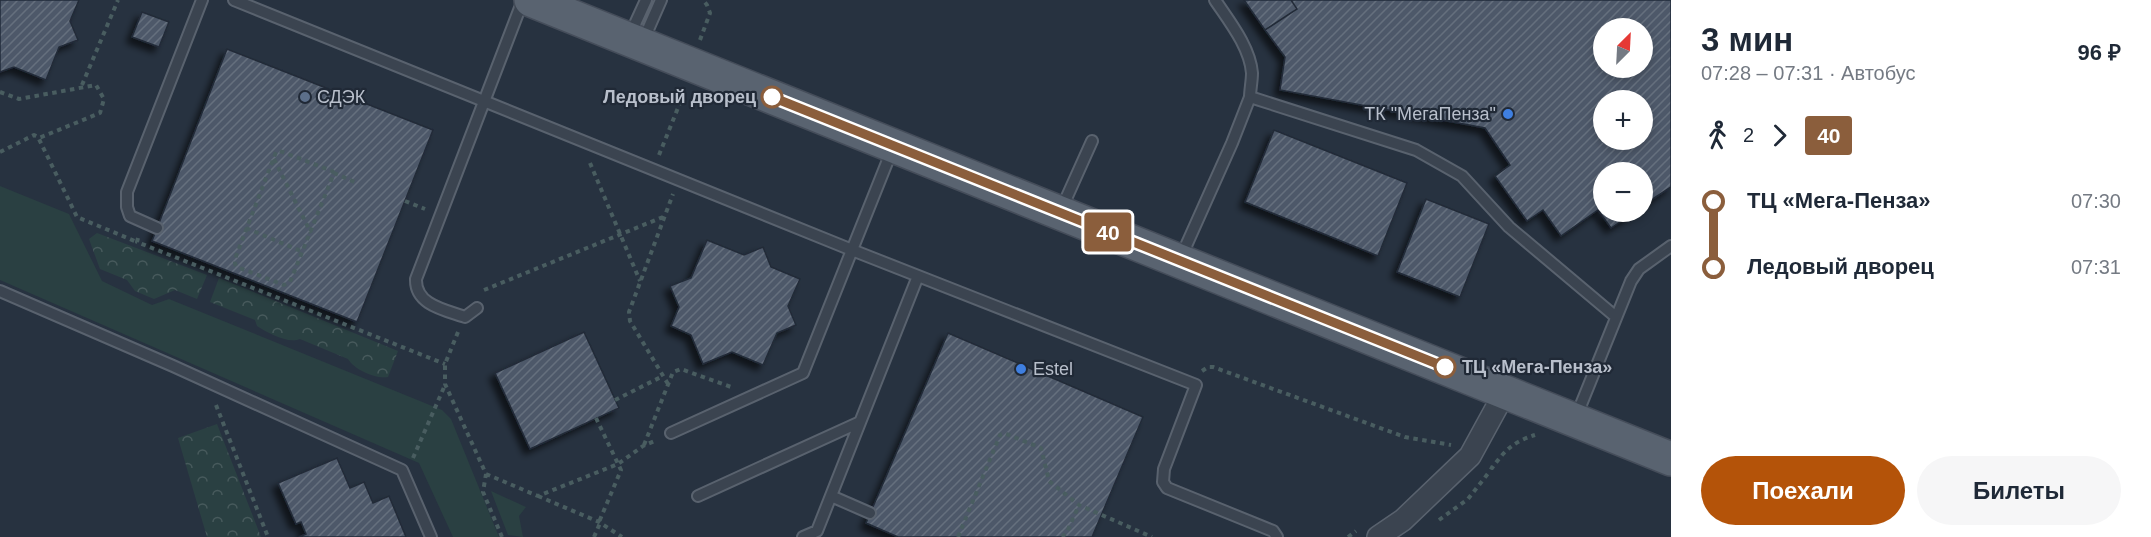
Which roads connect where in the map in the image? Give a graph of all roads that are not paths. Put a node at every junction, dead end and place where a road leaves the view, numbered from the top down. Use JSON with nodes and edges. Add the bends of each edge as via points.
{"nodes":[{"id":1,"x":202,"y":0,"type":"edge"},
{"id":2,"x":234,"y":0,"type":"edge"},
{"id":3,"x":523,"y":0,"type":"edge"},
{"id":4,"x":531,"y":0,"type":"edge"},
{"id":5,"x":646,"y":0,"type":"edge"},
{"id":6,"x":661,"y":0,"type":"edge"},
{"id":7,"x":1215,"y":0,"type":"edge"},
{"id":8,"x":635,"y":41,"type":"junction"},
{"id":9,"x":1250,"y":98,"type":"junction"},
{"id":10,"x":483,"y":101,"type":"junction"},
{"id":11,"x":1092,"y":141,"type":"dead end"},
{"id":12,"x":894,"y":146,"type":"junction"},
{"id":13,"x":1060,"y":213,"type":"junction"},
{"id":14,"x":157,"y":228,"type":"dead end"},
{"id":15,"x":1671,"y":246,"type":"edge"},
{"id":16,"x":852,"y":250,"type":"junction"},
{"id":17,"x":1180,"y":261,"type":"junction"},
{"id":18,"x":918,"y":276,"type":"junction"},
{"id":19,"x":0,"y":291,"type":"edge"},
{"id":20,"x":477,"y":308,"type":"dead end"},
{"id":21,"x":1616,"y":317,"type":"junction"},
{"id":22,"x":1505,"y":392,"type":"junction"},
{"id":23,"x":1575,"y":420,"type":"junction"},
{"id":24,"x":860,"y":422,"type":"junction"},
{"id":25,"x":671,"y":433,"type":"road end"},
{"id":26,"x":1671,"y":459,"type":"edge"},
{"id":27,"x":698,"y":496,"type":"dead end"},
{"id":28,"x":831,"y":496,"type":"junction"},
{"id":29,"x":870,"y":513,"type":"dead end"},
{"id":30,"x":431,"y":537,"type":"edge"},
{"id":31,"x":803,"y":537,"type":"edge"},
{"id":32,"x":1277,"y":537,"type":"edge"},
{"id":33,"x":1378,"y":537,"type":"edge"}],
"edges":[{"from":1,"to":14,"type":"lane","via":[[127,192],[130,216]]},
{"from":2,"to":10,"type":"lane"},
{"from":3,"to":10,"type":"lane"},
{"from":4,"to":8,"type":"main road"},
{"from":5,"to":8,"type":"lane"},
{"from":6,"to":8,"type":"lane"},
{"from":7,"to":9,"type":"lane","via":[[1247,55],[1252,73]]},
{"from":8,"to":12,"type":"main road"},
{"from":9,"to":17,"type":"lane"},
{"from":9,"to":21,"type":"lane","via":[[1416,150],[1462,176],[1509,227]]},
{"from":10,"to":16,"type":"lane"},
{"from":10,"to":20,"type":"lane","via":[[416,279],[424,301],[465,317]]},
{"from":11,"to":13,"type":"lane"},
{"from":12,"to":13,"type":"main road"},
{"from":12,"to":16,"type":"lane"},
{"from":13,"to":17,"type":"main road"},
{"from":15,"to":21,"type":"lane","via":[[1639,269]]},
{"from":16,"to":18,"type":"lane"},
{"from":16,"to":25,"type":"lane","via":[[803,373]]},
{"from":17,"to":22,"type":"main road"},
{"from":18,"to":24,"type":"lane"},
{"from":18,"to":32,"type":"lane","via":[[1196,385],[1164,469],[1163,482],[1167,488],[1273,531]]},
{"from":19,"to":30,"type":"lane","via":[[402,470]]},
{"from":21,"to":23,"type":"lane"},
{"from":22,"to":23,"type":"main road"},
{"from":22,"to":33,"type":"street","via":[[1470,456],[1403,520]]},
{"from":23,"to":26,"type":"main road"},
{"from":24,"to":27,"type":"lane"},
{"from":24,"to":28,"type":"lane"},
{"from":28,"to":29,"type":"lane"},
{"from":28,"to":31,"type":"lane","via":[[817,531]]}]}
